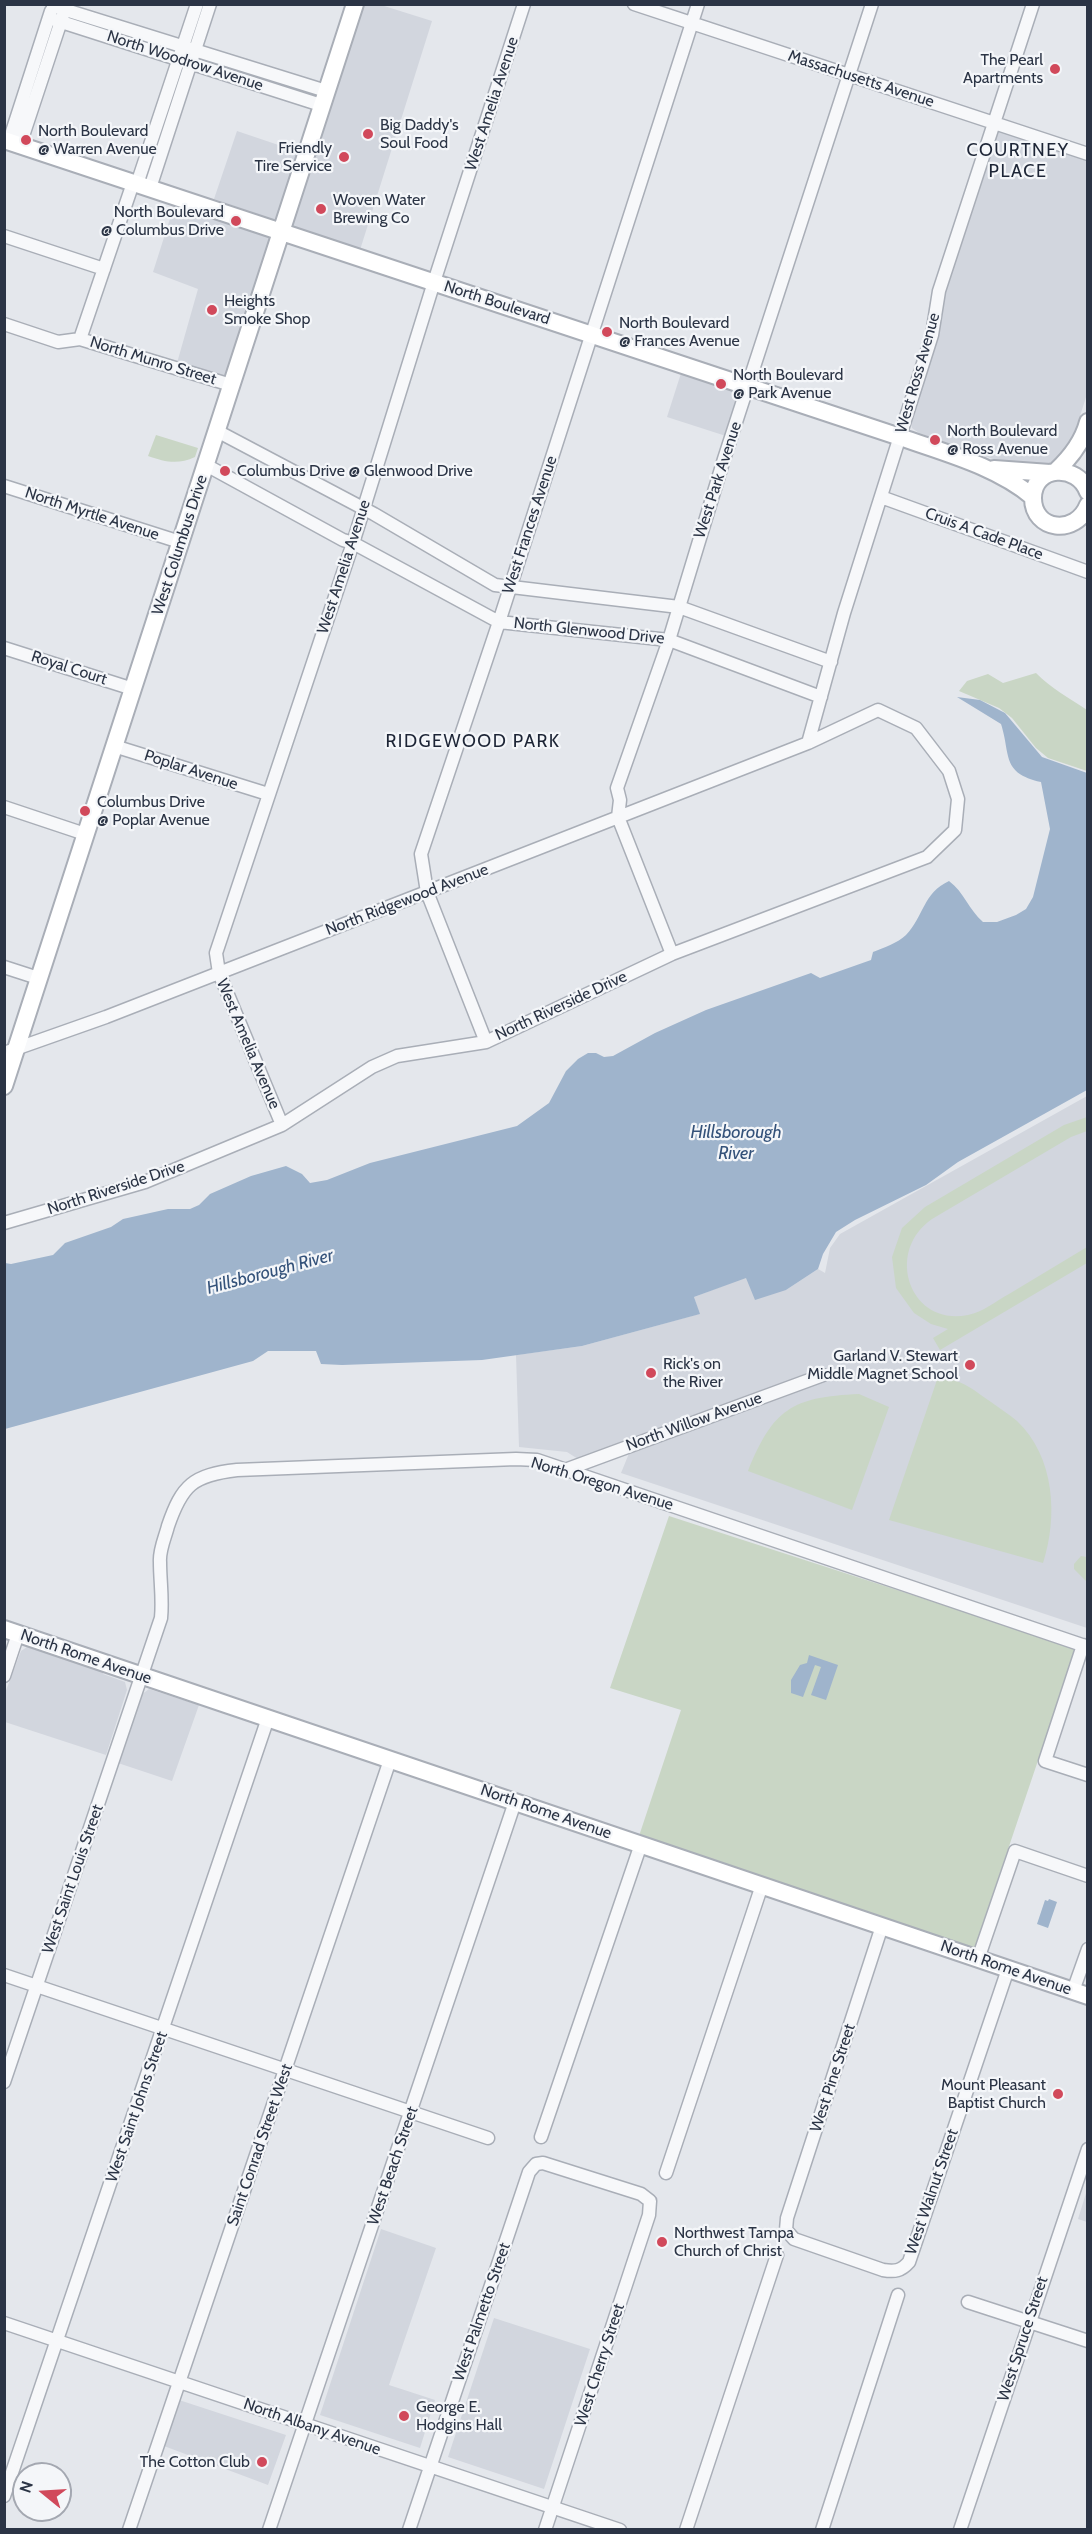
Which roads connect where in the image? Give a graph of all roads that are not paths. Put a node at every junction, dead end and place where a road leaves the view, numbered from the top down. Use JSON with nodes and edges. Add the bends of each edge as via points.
{"nodes":[{"id":1,"x":197,"y":4,"type":"edge"},
{"id":2,"x":210,"y":4,"type":"edge"},
{"id":3,"x":355,"y":4,"type":"edge"},
{"id":4,"x":524,"y":4,"type":"edge"},
{"id":5,"x":634,"y":4,"type":"edge"},
{"id":6,"x":698,"y":4,"type":"edge"},
{"id":7,"x":872,"y":4,"type":"edge"},
{"id":8,"x":1033,"y":4,"type":"edge"},
{"id":9,"x":58,"y":11,"type":"edge"},
{"id":10,"x":692,"y":24,"type":"junction"},
{"id":11,"x":189,"y":48,"type":"junction"},
{"id":12,"x":185,"y":61,"type":"junction"},
{"id":13,"x":849,"y":75,"type":"junction"},
{"id":14,"x":324,"y":98,"type":"junction"},
{"id":15,"x":995,"y":123,"type":"junction"},
{"id":16,"x":11,"y":142,"type":"edge"},
{"id":17,"x":1088,"y":154,"type":"edge"},
{"id":18,"x":140,"y":185,"type":"junction"},
{"id":19,"x":280,"y":231,"type":"junction"},
{"id":20,"x":4,"y":236,"type":"edge"},
{"id":21,"x":104,"y":268,"type":"junction"},
{"id":22,"x":434,"y":282,"type":"junction"},
{"id":23,"x":4,"y":324,"type":"edge"},
{"id":24,"x":591,"y":333,"type":"junction"},
{"id":25,"x":80,"y":339,"type":"junction"},
{"id":26,"x":231,"y":385,"type":"junction"},
{"id":27,"x":748,"y":385,"type":"junction"},
{"id":28,"x":217,"y":431,"type":"junction"},
{"id":29,"x":1087,"y":434,"type":"edge"},
{"id":30,"x":900,"y":437,"type":"junction"},
{"id":31,"x":206,"y":465,"type":"junction"},
{"id":32,"x":1088,"y":468,"type":"edge"},
{"id":33,"x":988,"y":469,"type":"junction"},
{"id":34,"x":1053,"y":472,"type":"junction"},
{"id":35,"x":4,"y":486,"type":"edge"},
{"id":36,"x":1087,"y":491,"type":"edge"},
{"id":37,"x":881,"y":497,"type":"junction"},
{"id":38,"x":1033,"y":497,"type":"junction"},
{"id":39,"x":1088,"y":506,"type":"edge"},
{"id":40,"x":362,"y":508,"type":"junction"},
{"id":41,"x":1081,"y":523,"type":"edge"},
{"id":42,"x":180,"y":542,"type":"junction"},
{"id":43,"x":353,"y":543,"type":"junction"},
{"id":44,"x":1088,"y":572,"type":"edge"},
{"id":45,"x":510,"y":588,"type":"junction"},
{"id":46,"x":679,"y":607,"type":"junction"},
{"id":47,"x":499,"y":622,"type":"junction"},
{"id":48,"x":669,"y":640,"type":"junction"},
{"id":49,"x":4,"y":648,"type":"edge"},
{"id":50,"x":831,"y":662,"type":"junction"},
{"id":51,"x":133,"y":689,"type":"junction"},
{"id":52,"x":821,"y":697,"type":"junction"},
{"id":53,"x":808,"y":743,"type":"junction"},
{"id":54,"x":114,"y":746,"type":"junction"},
{"id":55,"x":949,"y":771,"type":"joint"},
{"id":56,"x":268,"y":794,"type":"junction"},
{"id":57,"x":4,"y":807,"type":"edge"},
{"id":58,"x":618,"y":817,"type":"junction"},
{"id":59,"x":86,"y":834,"type":"junction"},
{"id":60,"x":427,"y":892,"type":"junction"},
{"id":61,"x":672,"y":954,"type":"junction"},
{"id":62,"x":4,"y":968,"type":"edge"},
{"id":63,"x":219,"y":973,"type":"junction"},
{"id":64,"x":38,"y":978,"type":"junction"},
{"id":65,"x":486,"y":1042,"type":"junction"},
{"id":66,"x":10,"y":1052,"type":"edge"},
{"id":67,"x":4,"y":1086,"type":"edge"},
{"id":68,"x":282,"y":1125,"type":"junction"},
{"id":69,"x":4,"y":1223,"type":"edge"},
{"id":70,"x":823,"y":1374,"type":"dead end"},
{"id":71,"x":565,"y":1470,"type":"junction"},
{"id":72,"x":11,"y":1631,"type":"edge"},
{"id":73,"x":1085,"y":1646,"type":"edge"},
{"id":74,"x":141,"y":1675,"type":"junction"},
{"id":75,"x":4,"y":1676,"type":"edge"},
{"id":76,"x":268,"y":1718,"type":"junction"},
{"id":77,"x":390,"y":1760,"type":"junction"},
{"id":78,"x":1088,"y":1774,"type":"edge"},
{"id":79,"x":515,"y":1802,"type":"junction"},
{"id":80,"x":641,"y":1844,"type":"junction"},
{"id":81,"x":1088,"y":1876,"type":"edge"},
{"id":82,"x":762,"y":1885,"type":"junction"},
{"id":83,"x":882,"y":1926,"type":"junction"},
{"id":84,"x":1088,"y":1949,"type":"edge"},
{"id":85,"x":978,"y":1959,"type":"junction"},
{"id":86,"x":1008,"y":1969,"type":"junction"},
{"id":87,"x":4,"y":1975,"type":"edge"},
{"id":88,"x":37,"y":1986,"type":"junction"},
{"id":89,"x":1080,"y":1993,"type":"edge"},
{"id":90,"x":163,"y":2029,"type":"junction"},
{"id":91,"x":285,"y":2070,"type":"junction"},
{"id":92,"x":4,"y":2082,"type":"edge"},
{"id":93,"x":411,"y":2113,"type":"junction"},
{"id":94,"x":541,"y":2137,"type":"dead end"},
{"id":95,"x":488,"y":2138,"type":"dead end"},
{"id":96,"x":1088,"y":2149,"type":"edge"},
{"id":97,"x":536,"y":2164,"type":"joint"},
{"id":98,"x":666,"y":2173,"type":"dead end"},
{"id":99,"x":777,"y":2255,"type":"dead end"},
{"id":100,"x":894,"y":2272,"type":"joint"},
{"id":101,"x":898,"y":2295,"type":"dead end"},
{"id":102,"x":968,"y":2302,"type":"dead end"},
{"id":103,"x":1029,"y":2321,"type":"junction"},
{"id":104,"x":4,"y":2324,"type":"edge"},
{"id":105,"x":1088,"y":2341,"type":"edge"},
{"id":106,"x":57,"y":2342,"type":"junction"},
{"id":107,"x":179,"y":2382,"type":"junction"},
{"id":108,"x":304,"y":2425,"type":"junction"},
{"id":109,"x":430,"y":2466,"type":"junction"},
{"id":110,"x":4,"y":2496,"type":"edge"},
{"id":111,"x":553,"y":2507,"type":"junction"},
{"id":112,"x":129,"y":2529,"type":"edge"},
{"id":113,"x":269,"y":2529,"type":"edge"},
{"id":114,"x":409,"y":2529,"type":"edge"},
{"id":115,"x":545,"y":2529,"type":"edge"},
{"id":116,"x":620,"y":2529,"type":"edge"},
{"id":117,"x":686,"y":2529,"type":"edge"},
{"id":118,"x":822,"y":2529,"type":"edge"},
{"id":119,"x":960,"y":2529,"type":"edge"}],
"edges":[{"from":1,"to":11,"type":"street"},
{"from":2,"to":11,"type":"street"},
{"from":3,"to":14,"type":"street","name":"West Columbus Drive"},
{"from":4,"to":22,"type":"street","name":"West Amelia Avenue"},
{"from":5,"to":10,"type":"street","name":"Massachusetts Avenue"},
{"from":6,"to":10,"type":"street","name":"West Frances Avenue"},
{"from":7,"to":13,"type":"street","name":"West Park Avenue"},
{"from":8,"to":15,"type":"street","name":"West Ross Avenue"},
{"from":9,"to":11,"type":"street","name":"North Woodrow Avenue"},
{"from":9,"to":12,"type":"street","name":"North Woodrow Avenue"},
{"from":9,"to":16,"type":"street"},
{"from":10,"to":13,"type":"street","name":"Massachusetts Avenue"},
{"from":10,"to":24,"type":"street","name":"West Frances Avenue"},
{"from":11,"to":12,"type":"street"},
{"from":11,"to":14,"type":"street","name":"North Woodrow Avenue"},
{"from":12,"to":14,"type":"street","name":"North Woodrow Avenue"},
{"from":12,"to":18,"type":"street"},
{"from":13,"to":15,"type":"street","name":"Massachusetts Avenue"},
{"from":13,"to":27,"type":"street","name":"West Park Avenue"},
{"from":14,"to":19,"type":"street","name":"West Columbus Drive"},
{"from":15,"to":17,"type":"street","name":"Massachusetts Avenue"},
{"from":15,"to":30,"type":"street","name":"West Ross Avenue","via":[[939,291],[932,335]]},
{"from":16,"to":18,"type":"street","name":"North Boulevard"},
{"from":18,"to":19,"type":"street","name":"North Boulevard"},
{"from":18,"to":21,"type":"street"},
{"from":19,"to":22,"type":"street","name":"North Boulevard"},
{"from":19,"to":26,"type":"street","name":"West Columbus Drive"},
{"from":20,"to":21,"type":"street"},
{"from":21,"to":25,"type":"street"},
{"from":22,"to":24,"type":"street","name":"North Boulevard"},
{"from":22,"to":40,"type":"street","name":"West Amelia Avenue"},
{"from":23,"to":25,"type":"street","name":"North Munro Street","via":[[58,342]]},
{"from":24,"to":27,"type":"street","name":"North Boulevard"},
{"from":24,"to":45,"type":"street","name":"West Frances Avenue"},
{"from":25,"to":26,"type":"street","name":"North Munro Street"},
{"from":26,"to":28,"type":"street","name":"West Columbus Drive"},
{"from":27,"to":30,"type":"street","name":"North Boulevard"},
{"from":27,"to":46,"type":"street","name":"West Park Avenue"},
{"from":28,"to":31,"type":"street","name":"West Columbus Drive"},
{"from":28,"to":40,"type":"street","name":"North Glenwood Drive"},
{"from":29,"to":34,"type":"street"},
{"from":30,"to":33,"type":"street","name":"North Boulevard"},
{"from":30,"to":37,"type":"street","name":"West Ross Avenue"},
{"from":31,"to":42,"type":"street","name":"West Columbus Drive"},
{"from":31,"to":43,"type":"street","name":"North Glenwood Drive"},
{"from":32,"to":36,"type":"street"},
{"from":33,"to":34,"type":"street","name":"North Boulevard"},
{"from":33,"to":38,"type":"street","name":"North Boulevard"},
{"from":34,"to":36,"type":"street","name":"North Boulevard","via":[[1071,472]]},
{"from":34,"to":38,"type":"street","via":[[1036,485]]},
{"from":35,"to":42,"type":"street","name":"North Myrtle Avenue"},
{"from":37,"to":44,"type":"street","name":"Cruis A Cade Place"},
{"from":37,"to":50,"type":"street","name":"West Ross Avenue"},
{"from":38,"to":41,"type":"street","via":[[1037,513],[1050,524]]},
{"from":39,"to":41,"type":"street"},
{"from":40,"to":43,"type":"street","name":"West Amelia Avenue"},
{"from":40,"to":45,"type":"street","name":"North Glenwood Drive","via":[[495,585]]},
{"from":42,"to":51,"type":"street","name":"West Columbus Drive"},
{"from":43,"to":47,"type":"street","name":"North Glenwood Drive"},
{"from":43,"to":56,"type":"street","name":"West Amelia Avenue"},
{"from":45,"to":46,"type":"street","name":"North Glenwood Drive"},
{"from":45,"to":47,"type":"street","name":"West Frances Avenue"},
{"from":46,"to":48,"type":"street","name":"West Park Avenue"},
{"from":46,"to":50,"type":"street","name":"North Glenwood Drive"},
{"from":47,"to":48,"type":"street","name":"North Glenwood Drive"},
{"from":47,"to":60,"type":"street","name":"West Frances Avenue","via":[[421,854]]},
{"from":48,"to":52,"type":"street","name":"North Glenwood Drive"},
{"from":48,"to":58,"type":"street","name":"West Park Avenue","via":[[617,788]]},
{"from":49,"to":51,"type":"street","name":"Royal Court"},
{"from":50,"to":52,"type":"street","name":"West Ross Avenue"},
{"from":51,"to":54,"type":"street","name":"West Columbus Drive"},
{"from":52,"to":53,"type":"street","name":"West Ross Avenue"},
{"from":53,"to":55,"type":"street","name":"North Ridgewood Avenue","via":[[878,710],[916,728]]},
{"from":53,"to":58,"type":"street","name":"North Ridgewood Avenue"},
{"from":54,"to":56,"type":"street","name":"Poplar Avenue"},
{"from":54,"to":59,"type":"street","name":"West Columbus Drive"},
{"from":55,"to":61,"type":"street","name":"North Riverside Drive","via":[[958,799],[955,830],[927,857]]},
{"from":56,"to":63,"type":"street","name":"West Amelia Avenue","via":[[216,953]]},
{"from":57,"to":59,"type":"street"},
{"from":58,"to":60,"type":"street","name":"North Ridgewood Avenue"},
{"from":58,"to":61,"type":"street","name":"West Park Avenue"},
{"from":59,"to":64,"type":"street","name":"West Columbus Drive"},
{"from":60,"to":63,"type":"street","name":"North Ridgewood Avenue"},
{"from":60,"to":65,"type":"street","name":"West Frances Avenue"},
{"from":61,"to":65,"type":"street","name":"North Riverside Drive"},
{"from":62,"to":64,"type":"street"},
{"from":63,"to":66,"type":"street","name":"North Ridgewood Avenue"},
{"from":63,"to":68,"type":"street","name":"West Amelia Avenue"},
{"from":64,"to":66,"type":"street","name":"West Columbus Drive"},
{"from":65,"to":68,"type":"street","name":"North Riverside Drive","via":[[397,1056],[372,1067]]},
{"from":66,"to":67,"type":"street","name":"West Columbus Drive"},
{"from":68,"to":69,"type":"street","name":"North Riverside Drive","via":[[146,1182]]},
{"from":70,"to":71,"type":"street","name":"North Willow Avenue"},
{"from":71,"to":73,"type":"street","name":"North Oregon Avenue"},
{"from":71,"to":74,"type":"street","name":"North Oregon Avenue","via":[[537,1460],[516,1459],[237,1470],[199,1478],[177,1500],[161,1550],[161,1618]]},
{"from":72,"to":74,"type":"street","name":"North Rome Avenue"},
{"from":72,"to":75,"type":"street"},
{"from":73,"to":78,"type":"street","via":[[1045,1761]]},
{"from":74,"to":76,"type":"street","name":"North Rome Avenue"},
{"from":74,"to":88,"type":"street","name":"West Saint Louis Street"},
{"from":76,"to":77,"type":"street","name":"North Rome Avenue"},
{"from":76,"to":90,"type":"street","name":"West Saint Johns Street"},
{"from":77,"to":79,"type":"street","name":"North Rome Avenue"},
{"from":77,"to":91,"type":"street","name":"Saint Conrad Street West"},
{"from":79,"to":80,"type":"street","name":"North Rome Avenue"},
{"from":79,"to":93,"type":"street","name":"West Beach Street"},
{"from":80,"to":82,"type":"street","name":"North Rome Avenue"},
{"from":80,"to":94,"type":"street"},
{"from":81,"to":85,"type":"street","via":[[1015,1851]]},
{"from":82,"to":83,"type":"street","name":"North Rome Avenue"},
{"from":82,"to":98,"type":"street"},
{"from":83,"to":85,"type":"street","name":"North Rome Avenue"},
{"from":83,"to":100,"type":"street","name":"West Pine Street","via":[[786,2230],[794,2239]]},
{"from":84,"to":89,"type":"street"},
{"from":85,"to":86,"type":"street","name":"North Rome Avenue"},
{"from":86,"to":89,"type":"street","name":"North Rome Avenue"},
{"from":86,"to":100,"type":"street","name":"West Walnut Street","via":[[909,2262]]},
{"from":87,"to":88,"type":"street"},
{"from":88,"to":90,"type":"street"},
{"from":88,"to":92,"type":"street","name":"West Saint Louis Street"},
{"from":90,"to":91,"type":"street"},
{"from":90,"to":106,"type":"street","name":"West Saint Johns Street"},
{"from":91,"to":93,"type":"street"},
{"from":91,"to":107,"type":"street","name":"Saint Conrad Street West"},
{"from":93,"to":95,"type":"street"},
{"from":93,"to":108,"type":"street","name":"West Beach Street"},
{"from":96,"to":103,"type":"street","name":"West Spruce Street"},
{"from":97,"to":109,"type":"street","name":"West Palmetto Street","via":[[529,2172]]},
{"from":97,"to":111,"type":"street","name":"West Cherry Street","via":[[549,2163],[641,2194],[650,2201],[649,2215]]},
{"from":99,"to":117,"type":"street"},
{"from":101,"to":118,"type":"street"},
{"from":102,"to":103,"type":"street"},
{"from":103,"to":105,"type":"street"},
{"from":103,"to":119,"type":"street","name":"West Spruce Street"},
{"from":104,"to":106,"type":"street","name":"North Albany Avenue"},
{"from":106,"to":107,"type":"street","name":"North Albany Avenue"},
{"from":106,"to":110,"type":"street","name":"West Saint Johns Street"},
{"from":107,"to":108,"type":"street","name":"North Albany Avenue"},
{"from":107,"to":112,"type":"street","name":"Saint Conrad Street West"},
{"from":108,"to":109,"type":"street","name":"North Albany Avenue"},
{"from":108,"to":113,"type":"street","name":"West Beach Street"},
{"from":109,"to":111,"type":"street","name":"North Albany Avenue"},
{"from":109,"to":114,"type":"street","name":"West Palmetto Street"},
{"from":111,"to":115,"type":"street","name":"West Cherry Street"},
{"from":111,"to":116,"type":"street","name":"North Albany Avenue"}]}
